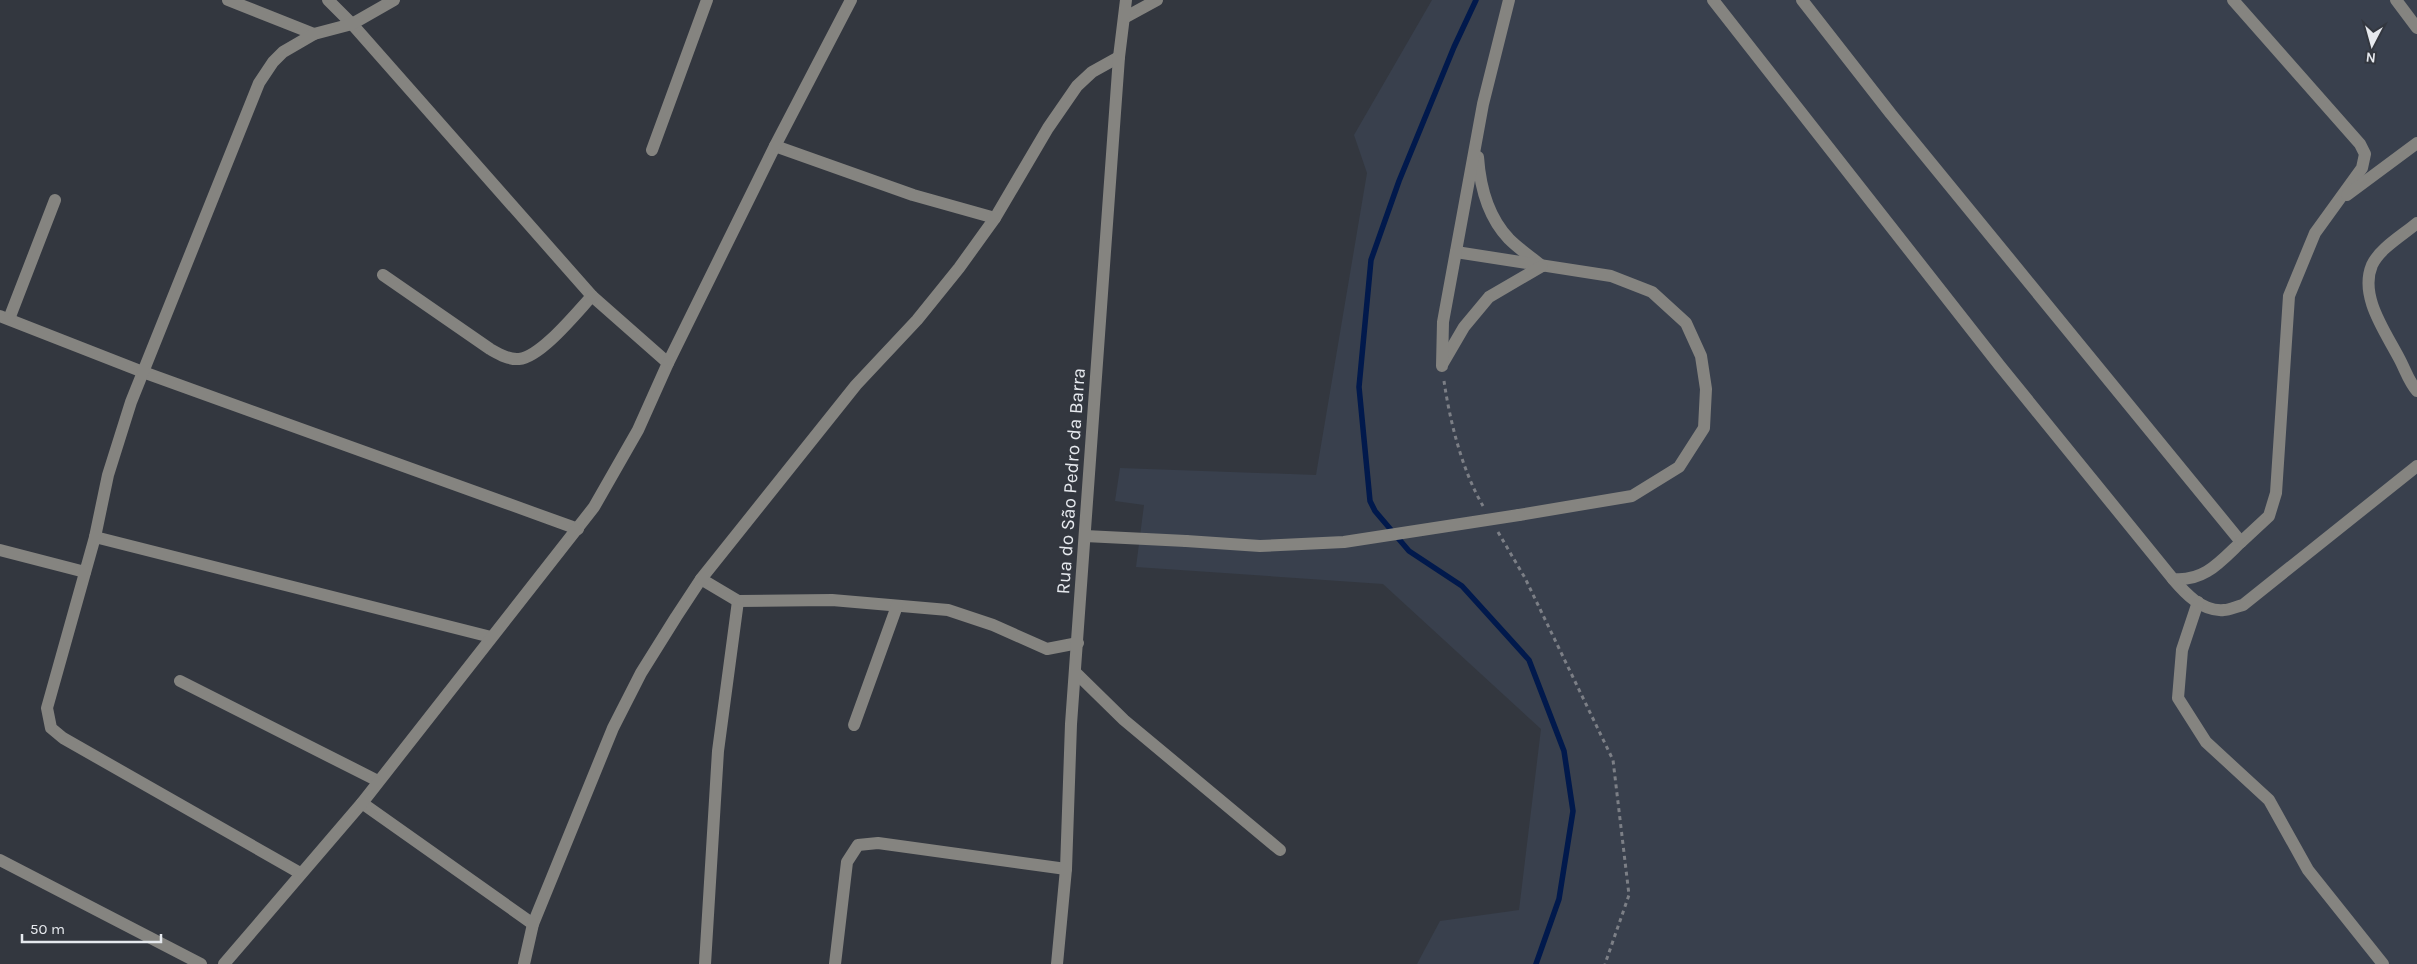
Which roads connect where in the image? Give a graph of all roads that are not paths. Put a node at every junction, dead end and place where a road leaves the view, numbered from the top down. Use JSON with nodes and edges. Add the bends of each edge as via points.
{"nodes":[{"id":1,"x":228,"y":0,"type":"edge"},
{"id":2,"x":328,"y":0,"type":"edge"},
{"id":3,"x":394,"y":0,"type":"edge"},
{"id":4,"x":707,"y":0,"type":"edge"},
{"id":5,"x":851,"y":0,"type":"edge"},
{"id":6,"x":1126,"y":0,"type":"edge"},
{"id":7,"x":1157,"y":0,"type":"edge"},
{"id":8,"x":1509,"y":0,"type":"edge"},
{"id":9,"x":1713,"y":0,"type":"edge"},
{"id":10,"x":1802,"y":0,"type":"edge"},
{"id":11,"x":2233,"y":0,"type":"edge"},
{"id":12,"x":2396,"y":0,"type":"edge"},
{"id":13,"x":1124,"y":18,"type":"junction"},
{"id":14,"x":352,"y":24,"type":"junction"},
{"id":15,"x":2417,"y":28,"type":"edge"},
{"id":16,"x":314,"y":34,"type":"junction"},
{"id":17,"x":1118,"y":57,"type":"junction"},
{"id":18,"x":1476,"y":141,"type":"junction"},
{"id":19,"x":2417,"y":143,"type":"edge"},
{"id":20,"x":775,"y":146,"type":"junction"},
{"id":21,"x":652,"y":150,"type":"dead end"},
{"id":22,"x":55,"y":200,"type":"dead end"},
{"id":23,"x":2337,"y":203,"type":"junction"},
{"id":24,"x":995,"y":218,"type":"junction"},
{"id":25,"x":2417,"y":223,"type":"edge"},
{"id":26,"x":1456,"y":252,"type":"junction"},
{"id":27,"x":1542,"y":266,"type":"junction"},
{"id":28,"x":383,"y":275,"type":"dead end"},
{"id":29,"x":592,"y":296,"type":"junction"},
{"id":30,"x":5,"y":317,"type":"edge"},
{"id":31,"x":668,"y":363,"type":"junction"},
{"id":32,"x":142,"y":372,"type":"junction"},
{"id":33,"x":2417,"y":391,"type":"edge"},
{"id":34,"x":2417,"y":466,"type":"edge"},
{"id":35,"x":578,"y":529,"type":"junction"},
{"id":36,"x":1085,"y":536,"type":"junction"},
{"id":37,"x":95,"y":537,"type":"junction"},
{"id":38,"x":2241,"y":542,"type":"junction"},
{"id":39,"x":0,"y":550,"type":"edge"},
{"id":40,"x":85,"y":572,"type":"junction"},
{"id":41,"x":701,"y":579,"type":"junction"},
{"id":42,"x":2173,"y":579,"type":"junction"},
{"id":43,"x":738,"y":601,"type":"junction"},
{"id":44,"x":2198,"y":602,"type":"junction"},
{"id":45,"x":897,"y":606,"type":"junction"},
{"id":46,"x":491,"y":636,"type":"junction"},
{"id":47,"x":1078,"y":643,"type":"junction"},
{"id":48,"x":1075,"y":672,"type":"junction"},
{"id":49,"x":180,"y":681,"type":"dead end"},
{"id":50,"x":854,"y":725,"type":"dead end"},
{"id":51,"x":378,"y":781,"type":"junction"},
{"id":52,"x":362,"y":803,"type":"junction"},
{"id":53,"x":1280,"y":850,"type":"dead end"},
{"id":54,"x":0,"y":860,"type":"edge"},
{"id":55,"x":1066,"y":869,"type":"junction"},
{"id":56,"x":300,"y":873,"type":"junction"},
{"id":57,"x":533,"y":924,"type":"junction"},
{"id":58,"x":201,"y":964,"type":"edge"},
{"id":59,"x":224,"y":964,"type":"edge"},
{"id":60,"x":524,"y":964,"type":"edge"},
{"id":61,"x":705,"y":964,"type":"edge"},
{"id":62,"x":835,"y":964,"type":"edge"},
{"id":63,"x":1057,"y":964,"type":"edge"},
{"id":64,"x":2383,"y":964,"type":"edge"}],
"edges":[{"from":1,"to":16,"type":"street"},
{"from":2,"to":14,"type":"street"},
{"from":3,"to":14,"type":"street"},
{"from":4,"to":21,"type":"street"},
{"from":5,"to":20,"type":"street"},
{"from":6,"to":13,"type":"street","name":"Rua do São Pedro da Barra"},
{"from":7,"to":13,"type":"street"},
{"from":8,"to":18,"type":"street"},
{"from":9,"to":42,"type":"street","via":[[2000,366]]},
{"from":10,"to":38,"type":"street","via":[[1891,114]]},
{"from":11,"to":23,"type":"street","via":[[2360,144],[2365,154],[2362,168]]},
{"from":12,"to":15,"type":"street"},
{"from":13,"to":17,"type":"street","name":"Rua do São Pedro da Barra"},
{"from":14,"to":16,"type":"street"},
{"from":14,"to":29,"type":"street"},
{"from":16,"to":32,"type":"street","via":[[278,57],[259,84]]},
{"from":17,"to":24,"type":"street","via":[[1092,72],[1077,86]]},
{"from":17,"to":36,"type":"street","name":"Rua do São Pedro da Barra"},
{"from":18,"to":26,"type":"street"},
{"from":18,"to":27,"type":"street","via":[[1486,203],[1508,238]]},
{"from":19,"to":23,"type":"street"},
{"from":20,"to":24,"type":"street","via":[[913,195]]},
{"from":20,"to":31,"type":"street"},
{"from":22,"to":30,"type":"street"},
{"from":23,"to":38,"type":"street","via":[[2315,233],[2289,296],[2276,493],[2269,516]]},
{"from":24,"to":41,"type":"street","via":[[917,320],[856,385]]},
{"from":25,"to":33,"type":"street","via":[[2373,263],[2369,289],[2376,314]]},
{"from":26,"to":27,"type":"street"},
{"from":26,"to":27,"type":"street","via":[[1443,322],[1442,366],[1464,327],[1489,297]]},
{"from":27,"to":36,"type":"street","bridge":true,"via":[[1611,276],[1652,292],[1686,324],[1701,356],[1706,389],[1704,428],[1679,467],[1632,496],[1344,542],[1260,546]]},
{"from":28,"to":29,"type":"street","via":[[490,349],[505,357],[520,359],[542,346]]},
{"from":29,"to":31,"type":"street"},
{"from":30,"to":32,"type":"street"},
{"from":31,"to":35,"type":"street","via":[[619,466]]},
{"from":32,"to":35,"type":"street"},
{"from":32,"to":37,"type":"street","via":[[108,474]]},
{"from":34,"to":44,"type":"street","via":[[2243,605],[2222,610]]},
{"from":35,"to":46,"type":"street"},
{"from":36,"to":47,"type":"street","name":"Rua do São Pedro da Barra"},
{"from":37,"to":40,"type":"street"},
{"from":37,"to":46,"type":"street"},
{"from":38,"to":42,"type":"street","via":[[2213,568],[2188,581]]},
{"from":39,"to":40,"type":"street"},
{"from":40,"to":56,"type":"street","via":[[47,708],[52,728],[63,738]]},
{"from":41,"to":43,"type":"street"},
{"from":41,"to":57,"type":"street","via":[[641,673],[617,720]]},
{"from":42,"to":44,"type":"street","via":[[2189,598]]},
{"from":43,"to":45,"type":"street","via":[[832,600]]},
{"from":43,"to":61,"type":"street","via":[[718,751]]},
{"from":44,"to":64,"type":"street","via":[[2182,650],[2178,698],[2206,742],[2269,800],[2308,870]]},
{"from":45,"to":47,"type":"street","via":[[948,610],[1047,649]]},
{"from":45,"to":50,"type":"street"},
{"from":46,"to":51,"type":"street"},
{"from":47,"to":48,"type":"street","name":"Rua do São Pedro da Barra"},
{"from":48,"to":53,"type":"street","via":[[1124,720]]},
{"from":48,"to":55,"type":"street","name":"Rua do São Pedro da Barra"},
{"from":49,"to":51,"type":"street"},
{"from":51,"to":52,"type":"street"},
{"from":52,"to":56,"type":"street"},
{"from":52,"to":57,"type":"street"},
{"from":54,"to":58,"type":"street"},
{"from":55,"to":62,"type":"street","via":[[878,843],[858,845],[847,862]]},
{"from":55,"to":63,"type":"street","name":"Rua do São Pedro da Barra"},
{"from":56,"to":59,"type":"street"},
{"from":57,"to":60,"type":"street"}]}
